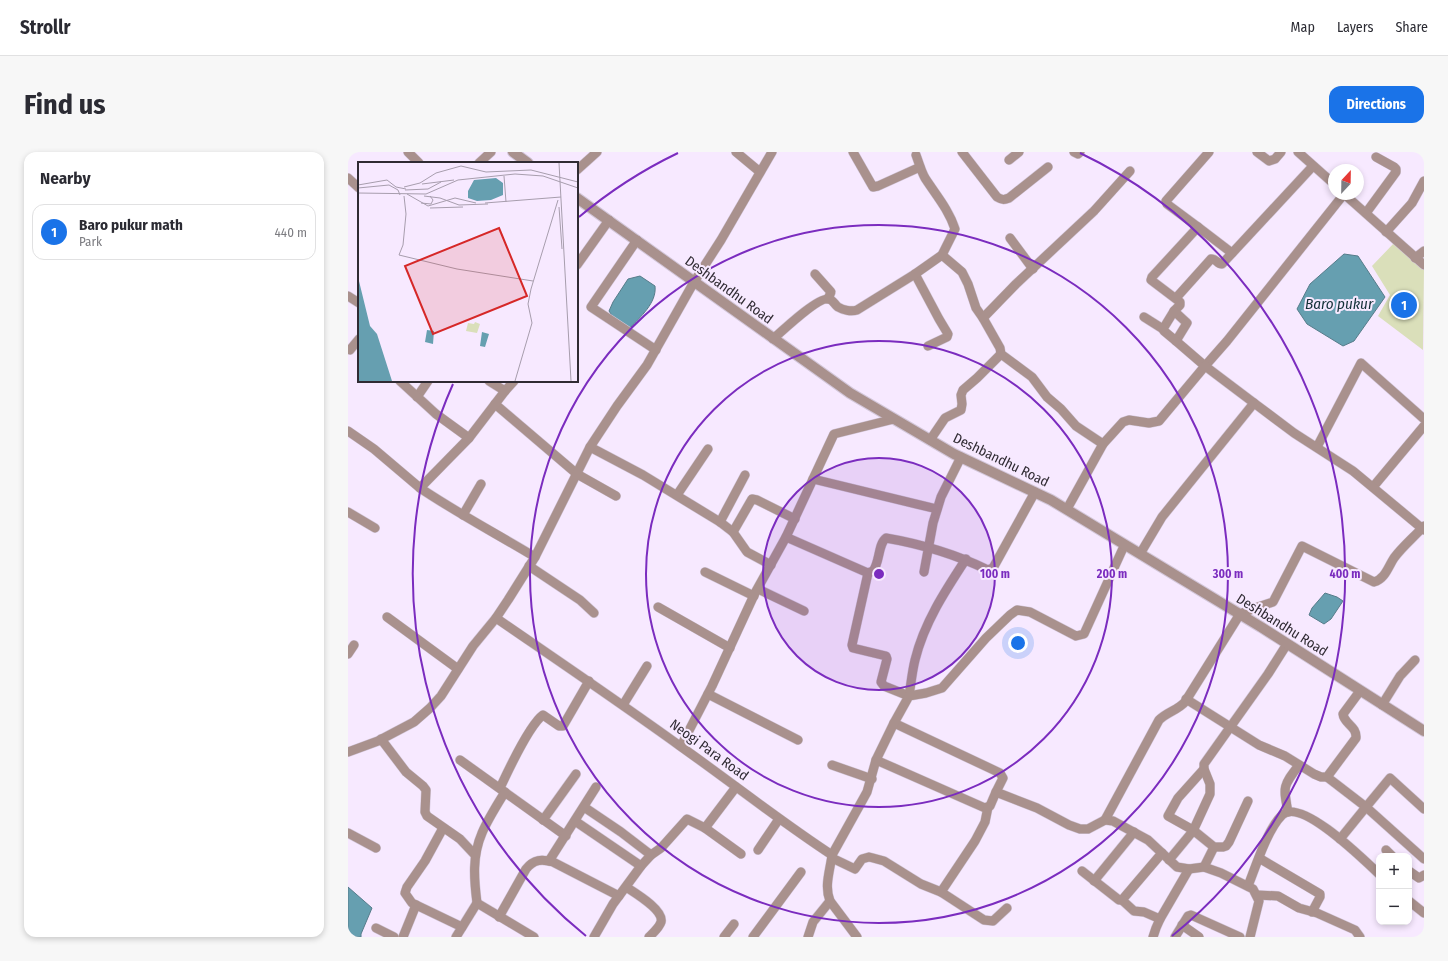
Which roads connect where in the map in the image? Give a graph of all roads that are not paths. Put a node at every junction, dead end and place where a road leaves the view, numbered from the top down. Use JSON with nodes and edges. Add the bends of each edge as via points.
{"nodes":[{"id":1,"x":408,"y":152,"type":"edge"},
{"id":2,"x":491,"y":152,"type":"edge"},
{"id":3,"x":513,"y":152,"type":"edge"},
{"id":4,"x":597,"y":152,"type":"edge"},
{"id":5,"x":736,"y":152,"type":"edge"},
{"id":6,"x":772,"y":152,"type":"edge"},
{"id":7,"x":853,"y":152,"type":"edge"},
{"id":8,"x":962,"y":152,"type":"edge"},
{"id":9,"x":1019,"y":152,"type":"edge"},
{"id":10,"x":1074,"y":152,"type":"edge"},
{"id":11,"x":1080,"y":152,"type":"edge"},
{"id":12,"x":1209,"y":152,"type":"edge"},
{"id":13,"x":1257,"y":152,"type":"edge"},
{"id":14,"x":1281,"y":152,"type":"edge"},
{"id":15,"x":1298,"y":152,"type":"edge"},
{"id":16,"x":916,"y":155,"type":"dead end"},
{"id":17,"x":1376,"y":157,"type":"dead end"},
{"id":18,"x":1009,"y":160,"type":"dead end"},
{"id":19,"x":418,"y":162,"type":"edge"},
{"id":20,"x":480,"y":162,"type":"edge"},
{"id":21,"x":527,"y":162,"type":"edge"},
{"id":22,"x":1313,"y":166,"type":"junction"},
{"id":23,"x":920,"y":167,"type":"junction"},
{"id":24,"x":1048,"y":167,"type":"dead end"},
{"id":25,"x":578,"y":169,"type":"edge"},
{"id":26,"x":1130,"y":171,"type":"dead end"},
{"id":27,"x":760,"y":172,"type":"junction"},
{"id":28,"x":348,"y":178,"type":"edge"},
{"id":29,"x":1328,"y":179,"type":"edge"},
{"id":30,"x":1424,"y":181,"type":"edge"},
{"id":31,"x":358,"y":187,"type":"edge"},
{"id":32,"x":578,"y":199,"type":"edge"},
{"id":33,"x":1366,"y":213,"type":"junction"},
{"id":34,"x":609,"y":220,"type":"junction"},
{"id":35,"x":1198,"y":227,"type":"junction"},
{"id":36,"x":1386,"y":232,"type":"junction"},
{"id":37,"x":1010,"y":238,"type":"dead end"},
{"id":38,"x":637,"y":240,"type":"junction"},
{"id":39,"x":1424,"y":251,"type":"edge"},
{"id":40,"x":1232,"y":253,"type":"junction"},
{"id":41,"x":942,"y":255,"type":"junction"},
{"id":42,"x":1415,"y":258,"type":"junction"},
{"id":43,"x":578,"y":264,"type":"edge"},
{"id":44,"x":1424,"y":266,"type":"edge"},
{"id":45,"x":1033,"y":268,"type":"junction"},
{"id":46,"x":815,"y":274,"type":"dead end"},
{"id":47,"x":915,"y":274,"type":"junction"},
{"id":48,"x":694,"y":282,"type":"junction"},
{"id":49,"x":348,"y":296,"type":"edge"},
{"id":50,"x":1176,"y":298,"type":"junction"},
{"id":51,"x":828,"y":299,"type":"junction"},
{"id":52,"x":358,"y":302,"type":"edge"},
{"id":53,"x":1174,"y":311,"type":"junction"},
{"id":54,"x":1144,"y":317,"type":"dead end"},
{"id":55,"x":983,"y":318,"type":"junction"},
{"id":56,"x":1163,"y":328,"type":"junction"},
{"id":57,"x":773,"y":339,"type":"junction"},
{"id":58,"x":358,"y":340,"type":"edge"},
{"id":59,"x":1176,"y":341,"type":"junction"},
{"id":60,"x":928,"y":346,"type":"dead end"},
{"id":61,"x":349,"y":350,"type":"edge"},
{"id":62,"x":656,"y":350,"type":"junction"},
{"id":63,"x":1001,"y":354,"type":"junction"},
{"id":64,"x":1205,"y":366,"type":"junction"},
{"id":65,"x":401,"y":382,"type":"edge"},
{"id":66,"x":427,"y":382,"type":"edge"},
{"id":67,"x":491,"y":382,"type":"edge"},
{"id":68,"x":513,"y":382,"type":"edge"},
{"id":69,"x":505,"y":391,"type":"junction"},
{"id":70,"x":417,"y":397,"type":"junction"},
{"id":71,"x":1254,"y":403,"type":"junction"},
{"id":72,"x":495,"y":404,"type":"junction"},
{"id":73,"x":894,"y":419,"type":"junction"},
{"id":74,"x":1424,"y":419,"type":"edge"},
{"id":75,"x":1424,"y":426,"type":"edge"},
{"id":76,"x":348,"y":431,"type":"edge"},
{"id":77,"x":469,"y":438,"type":"junction"},
{"id":78,"x":930,"y":440,"type":"junction"},
{"id":79,"x":1102,"y":444,"type":"junction"},
{"id":80,"x":590,"y":447,"type":"junction"},
{"id":81,"x":1317,"y":447,"type":"junction"},
{"id":82,"x":708,"y":449,"type":"dead end"},
{"id":83,"x":961,"y":457,"type":"junction"},
{"id":84,"x":577,"y":474,"type":"junction"},
{"id":85,"x":745,"y":475,"type":"dead end"},
{"id":86,"x":813,"y":479,"type":"junction"},
{"id":87,"x":481,"y":484,"type":"dead end"},
{"id":88,"x":1373,"y":487,"type":"junction"},
{"id":89,"x":420,"y":488,"type":"junction"},
{"id":90,"x":1035,"y":492,"type":"junction"},
{"id":91,"x":677,"y":495,"type":"junction"},
{"id":92,"x":616,"y":496,"type":"dead end"},
{"id":93,"x":937,"y":509,"type":"junction"},
{"id":94,"x":1067,"y":509,"type":"junction"},
{"id":95,"x":348,"y":512,"type":"edge"},
{"id":96,"x":463,"y":515,"type":"junction"},
{"id":97,"x":795,"y":519,"type":"junction"},
{"id":98,"x":720,"y":522,"type":"junction"},
{"id":99,"x":375,"y":528,"type":"dead end"},
{"id":100,"x":1424,"y":528,"type":"edge"},
{"id":101,"x":733,"y":532,"type":"junction"},
{"id":102,"x":786,"y":537,"type":"junction"},
{"id":103,"x":1124,"y":546,"type":"junction"},
{"id":104,"x":928,"y":548,"type":"junction"},
{"id":105,"x":1140,"y":554,"type":"junction"},
{"id":106,"x":535,"y":557,"type":"junction"},
{"id":107,"x":966,"y":559,"type":"junction"},
{"id":108,"x":771,"y":564,"type":"junction"},
{"id":109,"x":529,"y":566,"type":"junction"},
{"id":110,"x":705,"y":572,"type":"dead end"},
{"id":111,"x":924,"y":572,"type":"dead end"},
{"id":112,"x":868,"y":573,"type":"junction"},
{"id":113,"x":756,"y":592,"type":"junction"},
{"id":114,"x":658,"y":607,"type":"dead end"},
{"id":115,"x":804,"y":611,"type":"dead end"},
{"id":116,"x":594,"y":613,"type":"dead end"},
{"id":117,"x":1240,"y":614,"type":"junction"},
{"id":118,"x":387,"y":617,"type":"dead end"},
{"id":119,"x":496,"y":618,"type":"junction"},
{"id":120,"x":1287,"y":644,"type":"junction"},
{"id":121,"x":354,"y":645,"type":"dead end"},
{"id":122,"x":730,"y":648,"type":"junction"},
{"id":123,"x":348,"y":654,"type":"edge"},
{"id":124,"x":1415,"y":660,"type":"dead end"},
{"id":125,"x":648,"y":666,"type":"dead end"},
{"id":126,"x":458,"y":669,"type":"junction"},
{"id":127,"x":589,"y":681,"type":"junction"},
{"id":128,"x":1360,"y":691,"type":"junction"},
{"id":129,"x":708,"y":694,"type":"junction"},
{"id":130,"x":909,"y":696,"type":"junction"},
{"id":131,"x":1186,"y":700,"type":"junction"},
{"id":132,"x":623,"y":705,"type":"junction"},
{"id":133,"x":1382,"y":705,"type":"junction"},
{"id":134,"x":894,"y":723,"type":"junction"},
{"id":135,"x":1230,"y":728,"type":"junction"},
{"id":136,"x":1424,"y":731,"type":"edge"},
{"id":137,"x":382,"y":739,"type":"junction"},
{"id":138,"x":798,"y":740,"type":"dead end"},
{"id":139,"x":681,"y":746,"type":"junction"},
{"id":140,"x":348,"y":752,"type":"edge"},
{"id":141,"x":460,"y":760,"type":"dead end"},
{"id":142,"x":876,"y":760,"type":"junction"},
{"id":143,"x":832,"y":765,"type":"dead end"},
{"id":144,"x":1299,"y":765,"type":"junction"},
{"id":145,"x":1204,"y":769,"type":"junction"},
{"id":146,"x":576,"y":774,"type":"dead end"},
{"id":147,"x":1327,"y":777,"type":"junction"},
{"id":148,"x":872,"y":779,"type":"junction"},
{"id":149,"x":596,"y":787,"type":"dead end"},
{"id":150,"x":736,"y":788,"type":"junction"},
{"id":151,"x":502,"y":790,"type":"junction"},
{"id":152,"x":996,"y":792,"type":"junction"},
{"id":153,"x":1248,"y":801,"type":"dead end"},
{"id":154,"x":584,"y":807,"type":"junction"},
{"id":155,"x":988,"y":807,"type":"junction"},
{"id":156,"x":1366,"y":807,"type":"junction"},
{"id":157,"x":1424,"y":809,"type":"edge"},
{"id":158,"x":1288,"y":812,"type":"junction"},
{"id":159,"x":779,"y":819,"type":"junction"},
{"id":160,"x":543,"y":820,"type":"junction"},
{"id":161,"x":1105,"y":820,"type":"junction"},
{"id":162,"x":575,"y":821,"type":"junction"},
{"id":163,"x":443,"y":828,"type":"junction"},
{"id":164,"x":705,"y":828,"type":"junction"},
{"id":165,"x":1193,"y":830,"type":"junction"},
{"id":166,"x":1134,"y":832,"type":"junction"},
{"id":167,"x":348,"y":833,"type":"edge"},
{"id":168,"x":566,"y":836,"type":"junction"},
{"id":169,"x":1340,"y":839,"type":"junction"},
{"id":170,"x":1214,"y":847,"type":"junction"},
{"id":171,"x":376,"y":848,"type":"dead end"},
{"id":172,"x":758,"y":850,"type":"dead end"},
{"id":173,"x":1162,"y":853,"type":"junction"},
{"id":174,"x":741,"y":854,"type":"dead end"},
{"id":175,"x":475,"y":855,"type":"junction"},
{"id":176,"x":651,"y":855,"type":"junction"},
{"id":177,"x":832,"y":857,"type":"junction"},
{"id":178,"x":1259,"y":858,"type":"junction"},
{"id":179,"x":1169,"y":860,"type":"junction"},
{"id":180,"x":1424,"y":860,"type":"edge"},
{"id":181,"x":549,"y":861,"type":"junction"},
{"id":182,"x":641,"y":866,"type":"junction"},
{"id":183,"x":1204,"y":867,"type":"junction"},
{"id":184,"x":1190,"y":869,"type":"junction"},
{"id":185,"x":1082,"y":871,"type":"dead end"},
{"id":186,"x":1376,"y":871,"type":"edge"},
{"id":187,"x":801,"y":872,"type":"dead end"},
{"id":188,"x":1412,"y":873,"type":"edge"},
{"id":189,"x":1424,"y":875,"type":"edge"},
{"id":190,"x":1094,"y":881,"type":"junction"},
{"id":191,"x":1248,"y":886,"type":"junction"},
{"id":192,"x":626,"y":887,"type":"junction"},
{"id":193,"x":940,"y":892,"type":"junction"},
{"id":194,"x":1256,"y":895,"type":"junction"},
{"id":195,"x":619,"y":896,"type":"junction"},
{"id":196,"x":1122,"y":900,"type":"junction"},
{"id":197,"x":830,"y":901,"type":"junction"},
{"id":198,"x":477,"y":903,"type":"junction"},
{"id":199,"x":1412,"y":903,"type":"edge"},
{"id":200,"x":416,"y":905,"type":"junction"},
{"id":201,"x":1008,"y":908,"type":"dead end"},
{"id":202,"x":1312,"y":912,"type":"junction"},
{"id":203,"x":1424,"y":913,"type":"edge"},
{"id":204,"x":500,"y":917,"type":"junction"},
{"id":205,"x":1160,"y":919,"type":"junction"},
{"id":206,"x":734,"y":924,"type":"dead end"},
{"id":207,"x":1182,"y":925,"type":"junction"},
{"id":208,"x":462,"y":927,"type":"junction"},
{"id":209,"x":376,"y":928,"type":"dead end"},
{"id":210,"x":855,"y":936,"type":"edge"},
{"id":211,"x":394,"y":937,"type":"edge"},
{"id":212,"x":403,"y":937,"type":"edge"},
{"id":213,"x":456,"y":937,"type":"edge"},
{"id":214,"x":534,"y":937,"type":"edge"},
{"id":215,"x":594,"y":937,"type":"edge"},
{"id":216,"x":649,"y":937,"type":"edge"},
{"id":217,"x":724,"y":937,"type":"edge"},
{"id":218,"x":753,"y":937,"type":"edge"},
{"id":219,"x":808,"y":937,"type":"edge"},
{"id":220,"x":1154,"y":937,"type":"edge"},
{"id":221,"x":1175,"y":937,"type":"edge"},
{"id":222,"x":1199,"y":937,"type":"edge"},
{"id":223,"x":1240,"y":937,"type":"edge"},
{"id":224,"x":1250,"y":937,"type":"edge"},
{"id":225,"x":1360,"y":937,"type":"edge"}],
"edges":[{"from":1,"to":19,"type":"street"},
{"from":2,"to":20,"type":"street"},
{"from":3,"to":21,"type":"street"},
{"from":4,"to":25,"type":"street"},
{"from":5,"to":27,"type":"street"},
{"from":6,"to":27,"type":"street"},
{"from":7,"to":23,"type":"street","via":[[873,187]]},
{"from":8,"to":24,"type":"street","via":[[997,197],[1005,200]]},
{"from":9,"to":18,"type":"street"},
{"from":10,"to":11,"type":"street"},
{"from":12,"to":35,"type":"street","via":[[1166,201]]},
{"from":13,"to":14,"type":"street","via":[[1270,161]]},
{"from":15,"to":22,"type":"street"},
{"from":16,"to":23,"type":"street"},
{"from":17,"to":33,"type":"street","via":[[1394,166],[1396,172]]},
{"from":22,"to":29,"type":"street"},
{"from":22,"to":40,"type":"street"},
{"from":23,"to":41,"type":"street","via":[[955,229]]},
{"from":26,"to":45,"type":"street","via":[[1094,211]]},
{"from":27,"to":48,"type":"street"},
{"from":28,"to":31,"type":"street"},
{"from":30,"to":36,"type":"street","via":[[1412,203]]},
{"from":32,"to":34,"type":"street","name":"Deshbandhu Road"},
{"from":33,"to":36,"type":"street"},
{"from":33,"to":64,"type":"street","via":[[1344,194]]},
{"from":34,"to":38,"type":"street","name":"Deshbandhu Road"},
{"from":34,"to":43,"type":"street"},
{"from":35,"to":40,"type":"street"},
{"from":35,"to":50,"type":"street","via":[[1151,280]]},
{"from":36,"to":42,"type":"street"},
{"from":37,"to":45,"type":"street"},
{"from":38,"to":48,"type":"street","name":"Deshbandhu Road"},
{"from":38,"to":62,"type":"street","via":[[592,308]]},
{"from":39,"to":42,"type":"street"},
{"from":40,"to":50,"type":"street","via":[[1222,264],[1211,259]]},
{"from":41,"to":47,"type":"street"},
{"from":41,"to":55,"type":"street","via":[[962,272],[976,308]]},
{"from":42,"to":44,"type":"street"},
{"from":45,"to":55,"type":"street"},
{"from":46,"to":51,"type":"street","via":[[831,292]]},
{"from":47,"to":51,"type":"street","via":[[857,310],[839,308]]},
{"from":47,"to":60,"type":"street","via":[[948,334],[947,338]]},
{"from":48,"to":57,"type":"street","name":"Deshbandhu Road"},
{"from":48,"to":62,"type":"street"},
{"from":49,"to":52,"type":"street"},
{"from":50,"to":53,"type":"street","via":[[1180,304]]},
{"from":51,"to":57,"type":"street","via":[[804,313]]},
{"from":53,"to":56,"type":"street"},
{"from":53,"to":59,"type":"street","via":[[1187,323]]},
{"from":54,"to":56,"type":"street"},
{"from":55,"to":63,"type":"street"},
{"from":56,"to":59,"type":"street"},
{"from":57,"to":73,"type":"street","name":"Deshbandhu Road","via":[[850,393]]},
{"from":58,"to":61,"type":"street"},
{"from":59,"to":64,"type":"street"},
{"from":62,"to":80,"type":"street"},
{"from":63,"to":78,"type":"street","via":[[963,390],[961,410],[945,418]]},
{"from":63,"to":79,"type":"street","via":[[1032,377],[1047,397],[1076,426]]},
{"from":64,"to":71,"type":"street"},
{"from":64,"to":79,"type":"street","via":[[1159,421],[1123,422]]},
{"from":65,"to":70,"type":"street"},
{"from":66,"to":70,"type":"street"},
{"from":67,"to":69,"type":"street"},
{"from":68,"to":69,"type":"street"},
{"from":69,"to":72,"type":"street"},
{"from":70,"to":77,"type":"street"},
{"from":71,"to":81,"type":"street"},
{"from":71,"to":105,"type":"street","via":[[1162,517]]},
{"from":72,"to":77,"type":"street"},
{"from":72,"to":84,"type":"street"},
{"from":73,"to":78,"type":"street","name":"Deshbandhu Road"},
{"from":73,"to":86,"type":"street","via":[[834,434]]},
{"from":74,"to":81,"type":"street","via":[[1361,363]]},
{"from":75,"to":88,"type":"street"},
{"from":76,"to":89,"type":"street","via":[[374,449]]},
{"from":77,"to":89,"type":"street"},
{"from":78,"to":83,"type":"street","name":"Deshbandhu Road"},
{"from":79,"to":94,"type":"street"},
{"from":80,"to":84,"type":"street"},
{"from":80,"to":91,"type":"street"},
{"from":81,"to":88,"type":"street"},
{"from":82,"to":91,"type":"street"},
{"from":83,"to":90,"type":"street","name":"Deshbandhu Road"},
{"from":83,"to":93,"type":"street"},
{"from":84,"to":92,"type":"street"},
{"from":84,"to":106,"type":"street"},
{"from":85,"to":98,"type":"street"},
{"from":86,"to":93,"type":"street"},
{"from":86,"to":97,"type":"street"},
{"from":87,"to":96,"type":"street"},
{"from":88,"to":100,"type":"street"},
{"from":89,"to":96,"type":"street"},
{"from":90,"to":94,"type":"street","name":"Deshbandhu Road"},
{"from":90,"to":107,"type":"street","via":[[993,568],[988,570]]},
{"from":91,"to":98,"type":"street"},
{"from":93,"to":104,"type":"street"},
{"from":94,"to":103,"type":"street","name":"Deshbandhu Road"},
{"from":95,"to":99,"type":"street"},
{"from":96,"to":106,"type":"street"},
{"from":97,"to":101,"type":"street","via":[[752,499]]},
{"from":97,"to":102,"type":"street"},
{"from":98,"to":101,"type":"street"},
{"from":100,"to":117,"type":"street","via":[[1394,558],[1383,577],[1374,582],[1302,546],[1273,602]]},
{"from":101,"to":108,"type":"street","via":[[747,552]]},
{"from":102,"to":108,"type":"street"},
{"from":102,"to":112,"type":"street"},
{"from":103,"to":105,"type":"street","name":"Deshbandhu Road"},
{"from":103,"to":130,"type":"street","via":[[1084,634],[1076,636],[1030,612],[1017,610],[986,638],[942,688]]},
{"from":104,"to":107,"type":"street"},
{"from":104,"to":111,"type":"street"},
{"from":104,"to":112,"type":"street","via":[[886,538],[877,566]]},
{"from":105,"to":117,"type":"street","name":"Deshbandhu Road"},
{"from":106,"to":109,"type":"street"},
{"from":107,"to":130,"type":"street","via":[[938,602],[920,643]]},
{"from":108,"to":113,"type":"street"},
{"from":109,"to":116,"type":"street","via":[[580,600]]},
{"from":109,"to":119,"type":"street"},
{"from":110,"to":113,"type":"street"},
{"from":112,"to":130,"type":"street","via":[[852,645],[853,648],[886,656],[881,682],[884,686]]},
{"from":113,"to":115,"type":"street"},
{"from":113,"to":122,"type":"street"},
{"from":114,"to":122,"type":"street"},
{"from":117,"to":120,"type":"street","name":"Deshbandhu Road"},
{"from":117,"to":131,"type":"street"},
{"from":118,"to":126,"type":"street"},
{"from":119,"to":126,"type":"street"},
{"from":119,"to":127,"type":"street","name":"Neogi Para Road"},
{"from":120,"to":128,"type":"street","name":"Deshbandhu Road"},
{"from":120,"to":135,"type":"street"},
{"from":121,"to":123,"type":"street"},
{"from":122,"to":129,"type":"street"},
{"from":124,"to":133,"type":"street","via":[[1400,676]]},
{"from":125,"to":132,"type":"street"},
{"from":126,"to":137,"type":"street","via":[[430,708],[414,722]]},
{"from":127,"to":132,"type":"street","name":"Neogi Para Road"},
{"from":127,"to":151,"type":"street","via":[[563,726],[558,726],[543,715],[539,719]]},
{"from":128,"to":133,"type":"street","name":"Deshbandhu Road"},
{"from":128,"to":147,"type":"street","via":[[1343,714],[1354,729],[1356,738]]},
{"from":129,"to":138,"type":"street"},
{"from":129,"to":139,"type":"street"},
{"from":130,"to":134,"type":"street"},
{"from":131,"to":135,"type":"street"},
{"from":131,"to":161,"type":"street","via":[[1160,720]]},
{"from":132,"to":139,"type":"street","name":"Neogi Para Road"},
{"from":133,"to":136,"type":"street","name":"Deshbandhu Road"},
{"from":134,"to":142,"type":"street"},
{"from":134,"to":152,"type":"street","via":[[1000,773],[1004,778]]},
{"from":135,"to":144,"type":"street"},
{"from":135,"to":145,"type":"street","via":[[1204,764]]},
{"from":137,"to":140,"type":"street"},
{"from":137,"to":163,"type":"street","via":[[406,772],[426,790],[425,812]]},
{"from":139,"to":150,"type":"street","name":"Neogi Para Road"},
{"from":141,"to":151,"type":"street"},
{"from":142,"to":148,"type":"street"},
{"from":142,"to":155,"type":"street","via":[[985,808]]},
{"from":143,"to":148,"type":"street"},
{"from":144,"to":147,"type":"street","via":[[1314,774]]},
{"from":144,"to":158,"type":"street","via":[[1285,785]]},
{"from":145,"to":165,"type":"street","via":[[1211,789]]},
{"from":145,"to":165,"type":"street","via":[[1182,793],[1168,816]]},
{"from":146,"to":160,"type":"street"},
{"from":147,"to":156,"type":"street"},
{"from":148,"to":177,"type":"street"},
{"from":149,"to":154,"type":"street"},
{"from":150,"to":159,"type":"street","name":"Neogi Para Road"},
{"from":150,"to":164,"type":"street"},
{"from":151,"to":160,"type":"street"},
{"from":151,"to":175,"type":"street","via":[[482,832]]},
{"from":152,"to":155,"type":"street"},
{"from":152,"to":161,"type":"street","via":[[1030,805],[1080,830],[1088,829]]},
{"from":153,"to":170,"type":"street","via":[[1229,842],[1223,847]]},
{"from":154,"to":162,"type":"street"},
{"from":154,"to":176,"type":"street"},
{"from":155,"to":193,"type":"street","via":[[985,822],[975,841]]},
{"from":156,"to":157,"type":"street","via":[[1390,778]]},
{"from":156,"to":169,"type":"street"},
{"from":156,"to":180,"type":"street"},
{"from":158,"to":169,"type":"street","via":[[1310,818]]},
{"from":158,"to":178,"type":"street","via":[[1274,827]]},
{"from":159,"to":172,"type":"street"},
{"from":159,"to":177,"type":"street","name":"Neogi Para Road"},
{"from":160,"to":168,"type":"street"},
{"from":161,"to":166,"type":"street","via":[[1113,821]]},
{"from":162,"to":168,"type":"street"},
{"from":162,"to":182,"type":"street"},
{"from":163,"to":175,"type":"street","via":[[460,839]]},
{"from":163,"to":200,"type":"street","via":[[407,887],[405,893]]},
{"from":164,"to":174,"type":"street"},
{"from":164,"to":176,"type":"street","via":[[687,819],[661,848]]},
{"from":165,"to":170,"type":"street"},
{"from":165,"to":179,"type":"street"},
{"from":166,"to":173,"type":"street"},
{"from":166,"to":190,"type":"street"},
{"from":167,"to":171,"type":"street"},
{"from":168,"to":181,"type":"street"},
{"from":169,"to":186,"type":"street"},
{"from":170,"to":183,"type":"street"},
{"from":173,"to":179,"type":"street"},
{"from":173,"to":196,"type":"street"},
{"from":175,"to":198,"type":"street"},
{"from":176,"to":182,"type":"street"},
{"from":177,"to":193,"type":"street","name":"Neogi Para Road","via":[[855,869],[866,857],[882,860],[921,884]]},
{"from":177,"to":197,"type":"street","via":[[826,888]]},
{"from":178,"to":191,"type":"street"},
{"from":178,"to":202,"type":"street","via":[[1320,894]]},
{"from":179,"to":184,"type":"street","via":[[1177,867]]},
{"from":181,"to":195,"type":"street"},
{"from":181,"to":204,"type":"street","via":[[536,860],[531,863]]},
{"from":182,"to":192,"type":"street"},
{"from":183,"to":184,"type":"street"},
{"from":183,"to":191,"type":"street"},
{"from":184,"to":205,"type":"street"},
{"from":185,"to":190,"type":"street"},
{"from":187,"to":218,"type":"street"},
{"from":188,"to":189,"type":"street","via":[[1419,878]]},
{"from":190,"to":196,"type":"street"},
{"from":191,"to":194,"type":"street"},
{"from":192,"to":195,"type":"street"},
{"from":192,"to":216,"type":"street","via":[[660,914],[662,920]]},
{"from":193,"to":201,"type":"street","via":[[984,920],[993,921]]},
{"from":194,"to":202,"type":"street","via":[[1278,896]]},
{"from":194,"to":224,"type":"street","via":[[1259,901]]},
{"from":195,"to":215,"type":"street"},
{"from":196,"to":205,"type":"street","via":[[1134,911]]},
{"from":197,"to":210,"type":"street"},
{"from":197,"to":219,"type":"street","via":[[813,922]]},
{"from":198,"to":204,"type":"street"},
{"from":198,"to":208,"type":"street"},
{"from":199,"to":203,"type":"street"},
{"from":200,"to":208,"type":"street"},
{"from":200,"to":212,"type":"street"},
{"from":202,"to":225,"type":"street","via":[[1356,930]]},
{"from":204,"to":214,"type":"street"},
{"from":205,"to":220,"type":"street"},
{"from":206,"to":217,"type":"street"},
{"from":207,"to":221,"type":"street"},
{"from":207,"to":222,"type":"street"},
{"from":207,"to":223,"type":"street","via":[[1191,915]]},
{"from":208,"to":213,"type":"street"},
{"from":209,"to":211,"type":"street"}]}
